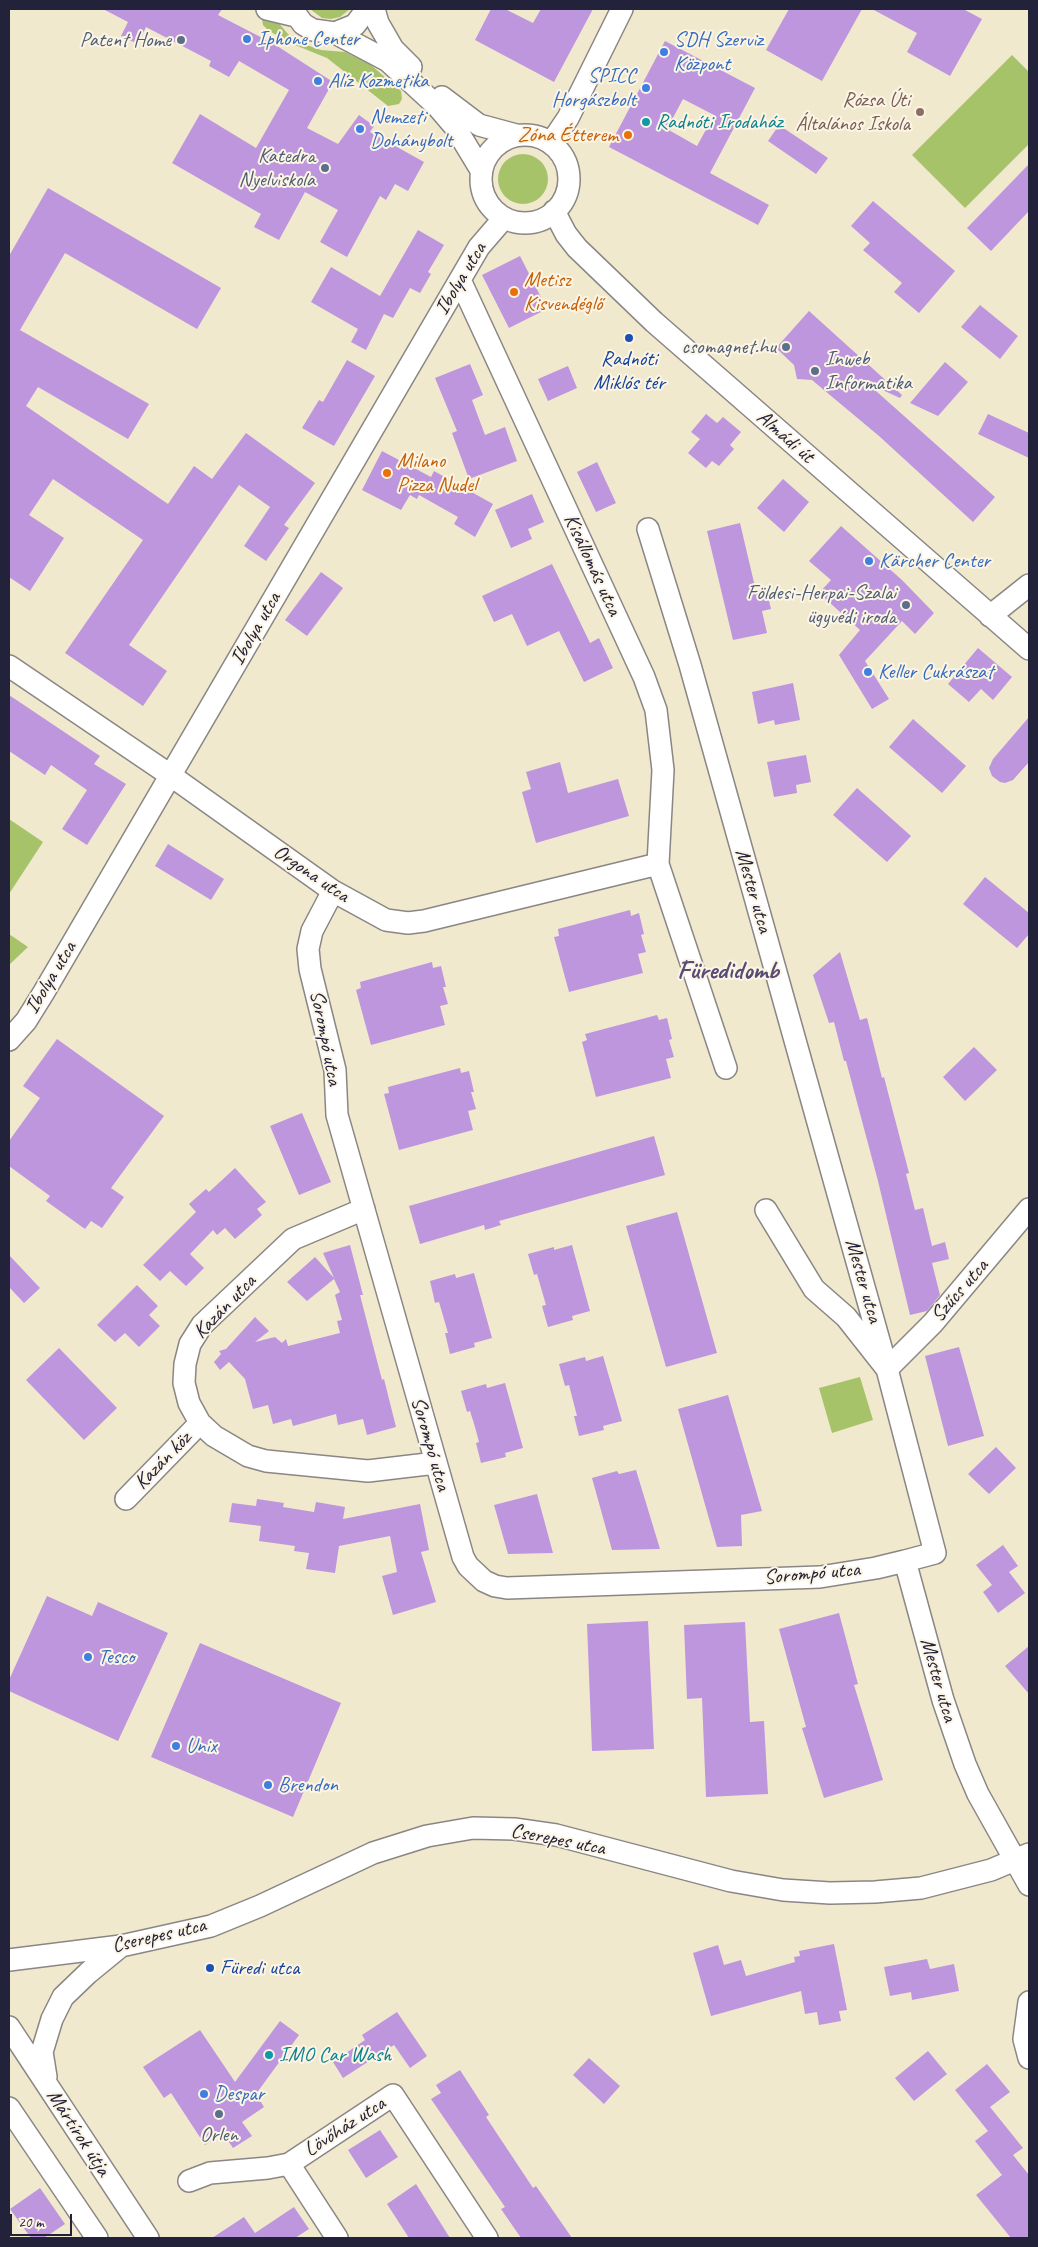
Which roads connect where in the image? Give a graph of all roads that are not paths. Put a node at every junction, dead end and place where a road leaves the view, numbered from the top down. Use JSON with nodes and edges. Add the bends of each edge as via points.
{"nodes":[{"id":1,"x":267,"y":9,"type":"edge"},
{"id":2,"x":367,"y":9,"type":"edge"},
{"id":3,"x":374,"y":9,"type":"edge"},
{"id":4,"x":622,"y":9,"type":"edge"},
{"id":5,"x":294,"y":12,"type":"edge"},
{"id":6,"x":335,"y":33,"type":"junction"},
{"id":7,"x":516,"y":136,"type":"junction"},
{"id":8,"x":551,"y":143,"type":"junction"},
{"id":9,"x":481,"y":170,"type":"junction"},
{"id":10,"x":554,"y":211,"type":"junction"},
{"id":11,"x":504,"y":218,"type":"junction"},
{"id":12,"x":460,"y":280,"type":"junction"},
{"id":13,"x":648,"y":529,"type":"dead end"},
{"id":14,"x":1029,"y":585,"type":"edge"},
{"id":15,"x":990,"y":616,"type":"junction"},
{"id":16,"x":1029,"y":649,"type":"edge"},
{"id":17,"x":9,"y":666,"type":"edge"},
{"id":18,"x":170,"y":775,"type":"junction"},
{"id":19,"x":658,"y":864,"type":"junction"},
{"id":20,"x":333,"y":891,"type":"junction"},
{"id":21,"x":9,"y":1040,"type":"edge"},
{"id":22,"x":726,"y":1068,"type":"dead end"},
{"id":23,"x":364,"y":1209,"type":"junction"},
{"id":24,"x":1029,"y":1209,"type":"edge"},
{"id":25,"x":766,"y":1210,"type":"dead end"},
{"id":26,"x":887,"y":1369,"type":"junction"},
{"id":27,"x":200,"y":1423,"type":"junction"},
{"id":28,"x":436,"y":1462,"type":"junction"},
{"id":29,"x":126,"y":1499,"type":"dead end"},
{"id":30,"x":905,"y":1561,"type":"junction"},
{"id":31,"x":1022,"y":1858,"type":"edge"},
{"id":32,"x":1029,"y":1885,"type":"edge"},
{"id":33,"x":122,"y":1946,"type":"junction"},
{"id":34,"x":9,"y":1960,"type":"edge"},
{"id":35,"x":1029,"y":2002,"type":"edge"},
{"id":36,"x":9,"y":2027,"type":"edge"},
{"id":37,"x":1029,"y":2058,"type":"edge"},
{"id":38,"x":46,"y":2083,"type":"junction"},
{"id":39,"x":9,"y":2108,"type":"edge"},
{"id":40,"x":289,"y":2164,"type":"junction"},
{"id":41,"x":189,"y":2181,"type":"dead end"},
{"id":42,"x":97,"y":2238,"type":"edge"},
{"id":43,"x":148,"y":2238,"type":"edge"},
{"id":44,"x":337,"y":2238,"type":"edge"},
{"id":45,"x":487,"y":2238,"type":"edge"}],
"edges":[{"from":1,"to":5,"type":"street"},
{"from":2,"to":6,"type":"street","via":[[355,25]]},
{"from":3,"to":7,"type":"street","via":[[378,23],[394,49],[438,94],[479,125]]},
{"from":4,"to":8,"type":"street","via":[[568,118]]},
{"from":5,"to":6,"type":"street","via":[[303,24],[313,30]]},
{"from":6,"to":9,"type":"street","via":[[388,61],[437,106],[455,127]]},
{"from":7,"to":8,"type":"street","via":[[530,135]]},
{"from":7,"to":9,"type":"street","via":[[500,142],[488,154]]},
{"from":8,"to":10,"type":"street","via":[[563,156],[569,179],[562,202]]},
{"from":9,"to":11,"type":"street","via":[[485,198]]},
{"from":10,"to":11,"type":"street","via":[[543,219],[530,222]]},
{"from":10,"to":15,"type":"street","name":"Almádi út","via":[[577,248],[654,322]]},
{"from":11,"to":12,"type":"street","name":"Ibolya utca","via":[[487,236]]},
{"from":12,"to":18,"type":"street","name":"Ibolya utca"},
{"from":12,"to":19,"type":"street","name":"Kisállomás utca","via":[[644,677],[656,710],[663,770]]},
{"from":13,"to":26,"type":"street","name":"Mester utca","via":[[690,665]]},
{"from":14,"to":15,"type":"street"},
{"from":15,"to":16,"type":"street","name":"Almádi út"},
{"from":17,"to":18,"type":"street","name":"Orgona utca"},
{"from":18,"to":20,"type":"street","name":"Orgona utca"},
{"from":18,"to":21,"type":"street","name":"Ibolya utca","via":[[44,992],[26,1021]]},
{"from":19,"to":20,"type":"street","name":"Orgona utca","via":[[408,923],[386,920]]},
{"from":19,"to":22,"type":"street"},
{"from":20,"to":23,"type":"street","name":"Sorompó utca","via":[[312,931],[308,949],[335,1070],[340,1125]]},
{"from":23,"to":27,"type":"street","name":"Kazán utca","via":[[293,1239],[202,1325],[190,1344],[184,1383],[189,1403]]},
{"from":23,"to":28,"type":"street","name":"Sorompó utca"},
{"from":24,"to":26,"type":"street","name":"Szűcs utca","via":[[933,1323]]},
{"from":25,"to":26,"type":"street","name":"Mester utca","via":[[814,1289],[846,1317]]},
{"from":26,"to":30,"type":"street","name":"Mester utca","via":[[935,1552]]},
{"from":27,"to":28,"type":"street","name":"Kazán utca","via":[[230,1448],[266,1461],[368,1470]]},
{"from":27,"to":29,"type":"street","name":"Kazán köz"},
{"from":28,"to":30,"type":"street","name":"Sorompó utca","via":[[462,1557],[475,1574],[495,1586],[820,1577]]},
{"from":30,"to":31,"type":"street","name":"Mester utca","via":[[943,1700],[965,1764],[978,1794]]},
{"from":31,"to":32,"type":"street","name":"Mester utca"},
{"from":31,"to":33,"type":"street","name":"Cserepes utca","via":[[952,1882],[921,1888],[830,1893],[783,1890],[731,1881],[556,1835],[473,1828],[426,1836],[373,1853],[211,1926]]},
{"from":33,"to":34,"type":"street","name":"Cserepes utca"},
{"from":33,"to":38,"type":"street","via":[[63,1997],[42,2052]]},
{"from":35,"to":37,"type":"street","via":[[1024,2039]]},
{"from":36,"to":38,"type":"street","name":"Mártírok útja"},
{"from":38,"to":43,"type":"street","name":"Mártírok útja"},
{"from":39,"to":42,"type":"street"},
{"from":40,"to":41,"type":"street","name":"Lövőház utca","via":[[210,2173]]},
{"from":40,"to":44,"type":"street"},
{"from":40,"to":45,"type":"street","name":"Lövőház utca","via":[[392,2095]]}]}
